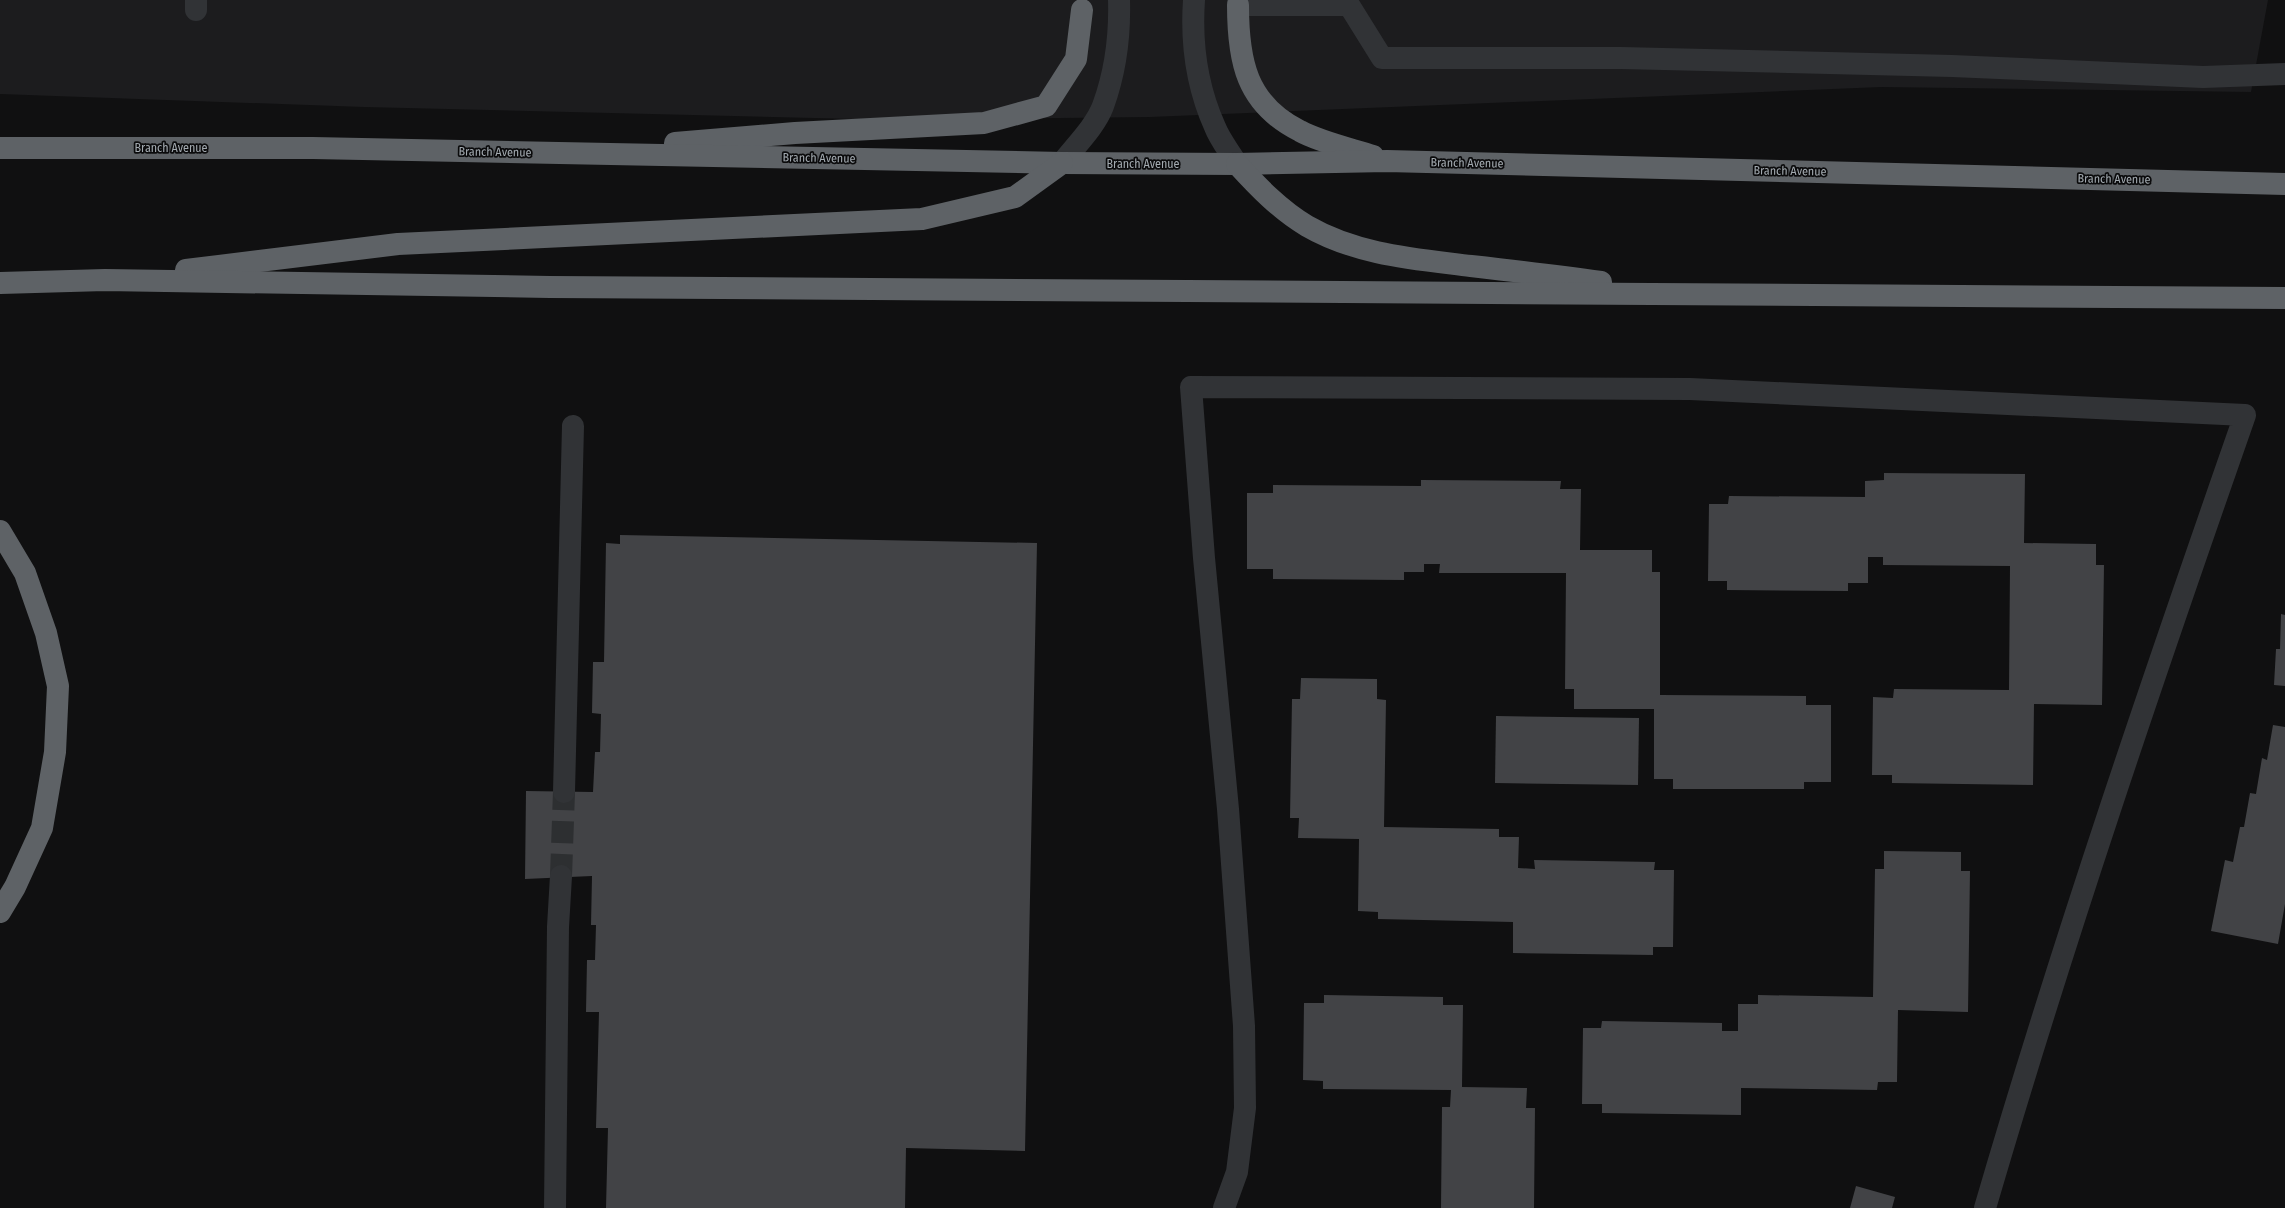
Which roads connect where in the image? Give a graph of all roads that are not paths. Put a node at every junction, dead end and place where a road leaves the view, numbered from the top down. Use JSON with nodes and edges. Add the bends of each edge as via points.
{"nodes":[{"id":1,"x":1119,"y":0,"type":"edge"},
{"id":2,"x":1194,"y":0,"type":"edge"},
{"id":3,"x":1238,"y":2,"type":"edge"},
{"id":4,"x":1083,"y":5,"type":"edge"},
{"id":5,"x":2285,"y":74,"type":"edge"},
{"id":6,"x":0,"y":148,"type":"edge"},
{"id":7,"x":561,"y":153,"type":"junction"},
{"id":8,"x":1387,"y":161,"type":"junction"},
{"id":9,"x":1062,"y":163,"type":"junction"},
{"id":10,"x":1237,"y":164,"type":"junction"},
{"id":11,"x":2285,"y":184,"type":"edge"},
{"id":12,"x":105,"y":280,"type":"junction"},
{"id":13,"x":0,"y":283,"type":"edge"},
{"id":14,"x":1702,"y":294,"type":"junction"},
{"id":15,"x":2285,"y":298,"type":"edge"},
{"id":16,"x":573,"y":426,"type":"dead end"},
{"id":17,"x":0,"y":531,"type":"edge"},
{"id":18,"x":564,"y":792,"type":"tunnel mouth"},
{"id":19,"x":561,"y":876,"type":"tunnel mouth"},
{"id":20,"x":0,"y":912,"type":"edge"},
{"id":21,"x":555,"y":1208,"type":"edge"},
{"id":22,"x":1224,"y":1208,"type":"edge"},
{"id":23,"x":1985,"y":1208,"type":"edge"}],
"edges":[{"from":1,"to":9,"type":"lane","via":[[1114,62],[1102,107],[1089,129]]},
{"from":2,"to":10,"type":"lane","via":[[1192,20],[1198,85],[1215,128]]},
{"from":3,"to":5,"type":"lane","via":[[1349,5],[1382,58],[1621,58],[1952,66],[2203,77]]},
{"from":3,"to":8,"type":"highway","via":[[1238,31],[1246,76],[1263,105],[1300,132]]},
{"from":4,"to":7,"type":"highway","via":[[1076,59],[1046,106],[984,123],[795,133]]},
{"from":6,"to":7,"type":"highway","name":"Branch Avenue","via":[[313,148]]},
{"from":7,"to":9,"type":"highway","name":"Branch Avenue"},
{"from":8,"to":10,"type":"highway","name":"Branch Avenue"},
{"from":8,"to":11,"type":"highway","name":"Branch Avenue"},
{"from":9,"to":10,"type":"highway","name":"Branch Avenue"},
{"from":9,"to":12,"type":"highway","via":[[1015,197],[922,219],[398,244]]},
{"from":10,"to":14,"type":"highway","via":[[1266,196],[1307,226],[1372,251],[1423,260]]},
{"from":12,"to":13,"type":"highway"},
{"from":12,"to":14,"type":"highway","via":[[566,288]]},
{"from":14,"to":15,"type":"highway"},
{"from":16,"to":18,"type":"lane","via":[[568,543]]},
{"from":17,"to":20,"type":"highway","via":[[25,573],[46,633],[58,686],[55,752],[42,828],[15,887]]},
{"from":19,"to":21,"type":"lane","via":[[558,927]]},
{"from":22,"to":23,"type":"lane","via":[[1237,1172],[1245,1108],[1244,1026],[1191,387],[1690,389],[2245,415],[2140,715],[2014,1109]]}]}
